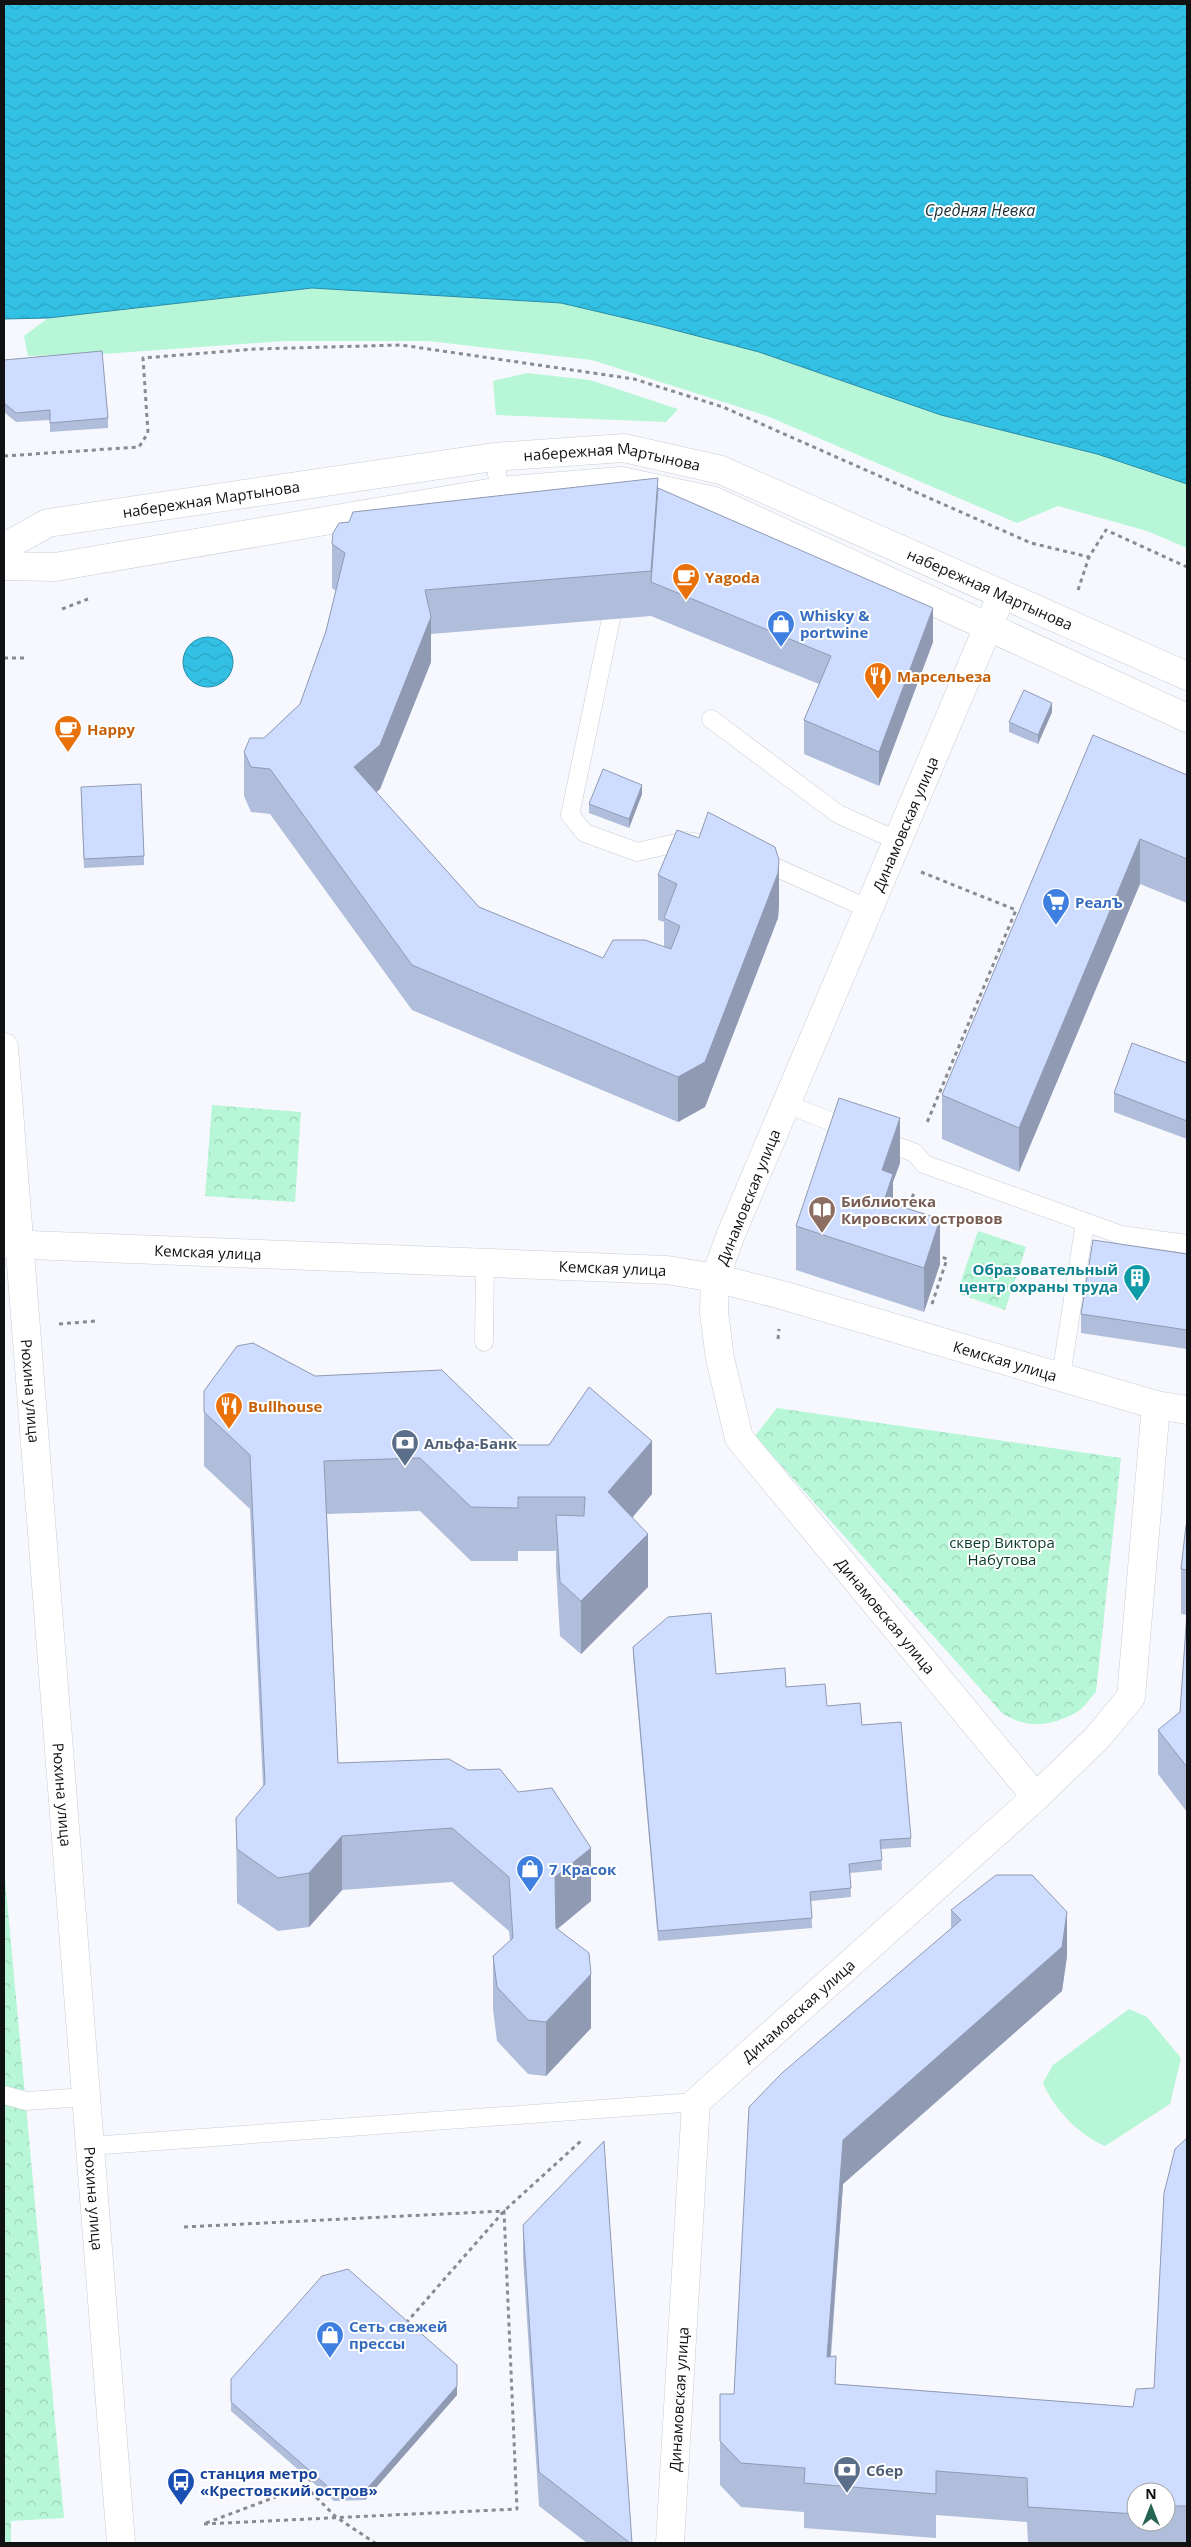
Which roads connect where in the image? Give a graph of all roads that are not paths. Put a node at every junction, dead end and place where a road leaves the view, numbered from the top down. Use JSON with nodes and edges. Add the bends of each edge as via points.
{"nodes":[{"id":1,"x":494,"y":457,"type":"junction"},
{"id":2,"x":500,"y":491,"type":"junction"},
{"id":3,"x":4,"y":546,"type":"edge"},
{"id":4,"x":4,"y":566,"type":"edge"},
{"id":5,"x":1002,"y":594,"type":"junction"},
{"id":6,"x":611,"y":619,"type":"edge"},
{"id":7,"x":988,"y":627,"type":"junction"},
{"id":8,"x":1187,"y":676,"type":"edge"},
{"id":9,"x":1187,"y":718,"type":"edge"},
{"id":10,"x":711,"y":719,"type":"dead end"},
{"id":11,"x":713,"y":846,"type":"edge"},
{"id":12,"x":894,"y":850,"type":"junction"},
{"id":13,"x":741,"y":852,"type":"edge"},
{"id":14,"x":869,"y":909,"type":"junction"},
{"id":15,"x":4,"y":1047,"type":"edge"},
{"id":16,"x":786,"y":1104,"type":"junction"},
{"id":17,"x":1085,"y":1222,"type":"junction"},
{"id":18,"x":12,"y":1244,"type":"edge"},
{"id":19,"x":1187,"y":1244,"type":"edge"},
{"id":20,"x":485,"y":1262,"type":"junction"},
{"id":21,"x":715,"y":1278,"type":"junction"},
{"id":22,"x":484,"y":1342,"type":"dead end"},
{"id":23,"x":1061,"y":1376,"type":"junction"},
{"id":24,"x":1156,"y":1405,"type":"junction"},
{"id":25,"x":1187,"y":1410,"type":"edge"},
{"id":26,"x":1036,"y":1797,"type":"junction"},
{"id":27,"x":4,"y":2094,"type":"edge"},
{"id":28,"x":86,"y":2097,"type":"junction"},
{"id":29,"x":696,"y":2102,"type":"junction"},
{"id":30,"x":90,"y":2146,"type":"junction"},
{"id":31,"x":121,"y":2543,"type":"edge"},
{"id":32,"x":670,"y":2543,"type":"edge"}],
"edges":[{"from":1,"to":2,"type":"lane"},
{"from":1,"to":3,"type":"street","name":"набережная Мартынова","via":[[48,523]]},
{"from":1,"to":5,"type":"street","name":"набережная Мартынова","via":[[624,448],[721,470]]},
{"from":2,"to":4,"type":"street","name":"набережная Мартынова","via":[[55,567]]},
{"from":2,"to":7,"type":"street","name":"набережная Мартынова","via":[[604,492],[621,481],[714,501]]},
{"from":5,"to":7,"type":"street","name":"Динамовская улица"},
{"from":5,"to":8,"type":"street","name":"набережная Мартынова"},
{"from":6,"to":11,"type":"lane","via":[[570,815],[585,833],[637,852],[685,840]]},
{"from":7,"to":9,"type":"street","name":"набережная Мартынова"},
{"from":7,"to":12,"type":"street","name":"Динамовская улица"},
{"from":10,"to":12,"type":"lane","via":[[838,814]]},
{"from":12,"to":14,"type":"street","name":"Динамовская улица"},
{"from":13,"to":14,"type":"lane"},
{"from":14,"to":16,"type":"street","name":"Динамовская улица"},
{"from":15,"to":18,"type":"street","name":"Рюхина улица"},
{"from":16,"to":17,"type":"lane"},
{"from":16,"to":21,"type":"street","name":"Динамовская улица"},
{"from":17,"to":19,"type":"lane","via":[[1121,1235]]},
{"from":17,"to":23,"type":"lane"},
{"from":18,"to":20,"type":"street","name":"Кемская улица"},
{"from":18,"to":28,"type":"street","name":"Рюхина улица"},
{"from":20,"to":21,"type":"street","name":"Кемская улица","via":[[667,1270]]},
{"from":20,"to":22,"type":"lane"},
{"from":21,"to":23,"type":"street","name":"Кемская улица"},
{"from":21,"to":26,"type":"street","name":"Динамовская улица","via":[[714,1312],[720,1359],[739,1438]]},
{"from":23,"to":24,"type":"street","name":"Кемская улица"},
{"from":24,"to":25,"type":"street","name":"Кемская улица"},
{"from":24,"to":26,"type":"street","via":[[1131,1697],[1097,1738]]},
{"from":26,"to":29,"type":"street","name":"Динамовская улица"},
{"from":27,"to":28,"type":"lane","via":[[26,2101]]},
{"from":28,"to":30,"type":"street","name":"Рюхина улица"},
{"from":29,"to":30,"type":"lane"},
{"from":29,"to":32,"type":"street","name":"Динамовская улица"},
{"from":30,"to":31,"type":"street","name":"Рюхина улица"}]}
